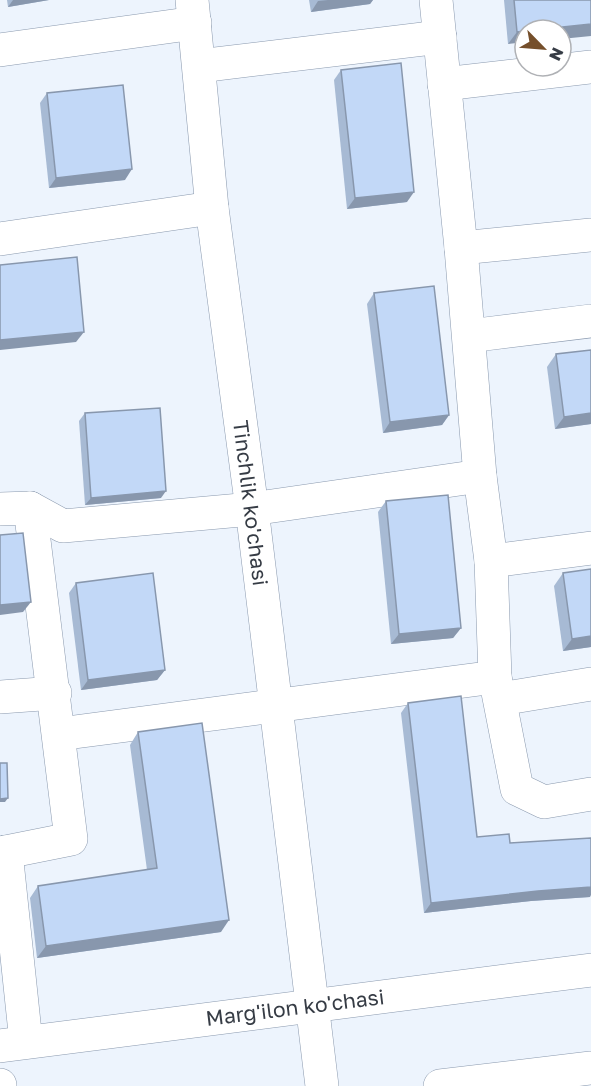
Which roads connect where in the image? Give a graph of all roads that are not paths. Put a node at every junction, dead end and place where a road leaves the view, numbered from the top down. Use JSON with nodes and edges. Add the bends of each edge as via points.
{"nodes":[{"id":1,"x":436,"y":0,"type":"edge"},
{"id":2,"x":193,"y":12,"type":"edge"},
{"id":3,"x":440,"y":37,"type":"junction"},
{"id":4,"x":0,"y":50,"type":"edge"},
{"id":5,"x":199,"y":66,"type":"junction"},
{"id":6,"x":591,"y":67,"type":"edge"},
{"id":7,"x":444,"y":84,"type":"junction"},
{"id":8,"x":212,"y":208,"type":"junction"},
{"id":9,"x":591,"y":235,"type":"edge"},
{"id":10,"x":0,"y":238,"type":"edge"},
{"id":11,"x":461,"y":248,"type":"junction"},
{"id":12,"x":591,"y":321,"type":"edge"},
{"id":13,"x":468,"y":336,"type":"junction"},
{"id":14,"x":480,"y":476,"type":"junction"},
{"id":15,"x":15,"y":508,"type":"edge"},
{"id":16,"x":252,"y":509,"type":"junction"},
{"id":17,"x":591,"y":548,"type":"edge"},
{"id":18,"x":491,"y":561,"type":"junction"},
{"id":19,"x":591,"y":684,"type":"edge"},
{"id":20,"x":498,"y":688,"type":"junction"},
{"id":21,"x":54,"y":693,"type":"junction"},
{"id":22,"x":0,"y":697,"type":"edge"},
{"id":23,"x":275,"y":706,"type":"junction"},
{"id":24,"x":59,"y":734,"type":"junction"},
{"id":25,"x":591,"y":794,"type":"edge"},
{"id":26,"x":3,"y":852,"type":"edge"},
{"id":27,"x":591,"y":970,"type":"edge"},
{"id":28,"x":313,"y":1005,"type":"junction"},
{"id":29,"x":13,"y":1044,"type":"edge"},
{"id":30,"x":591,"y":1068,"type":"edge"},
{"id":31,"x":322,"y":1086,"type":"edge"},
{"id":32,"x":440,"y":1086,"type":"edge"}],
"edges":[{"from":1,"to":3,"type":"street"},
{"from":2,"to":4,"type":"street"},
{"from":2,"to":5,"type":"street","name":"Tinchlik ko'chasi"},
{"from":3,"to":5,"type":"street"},
{"from":3,"to":7,"type":"street"},
{"from":5,"to":8,"type":"street","name":"Tinchlik ko'chasi"},
{"from":6,"to":7,"type":"street"},
{"from":7,"to":11,"type":"street"},
{"from":8,"to":10,"type":"street"},
{"from":8,"to":16,"type":"street","name":"Tinchlik ko'chasi"},
{"from":9,"to":11,"type":"street"},
{"from":11,"to":13,"type":"street"},
{"from":12,"to":13,"type":"street"},
{"from":13,"to":14,"type":"street"},
{"from":14,"to":16,"type":"street"},
{"from":14,"to":18,"type":"street"},
{"from":15,"to":16,"type":"street","via":[[63,526]]},
{"from":15,"to":21,"type":"street"},
{"from":16,"to":23,"type":"street","name":"Tinchlik ko'chasi"},
{"from":17,"to":18,"type":"street"},
{"from":18,"to":20,"type":"street"},
{"from":19,"to":20,"type":"street"},
{"from":20,"to":23,"type":"street"},
{"from":20,"to":25,"type":"street","via":[[517,789],[544,802]]},
{"from":21,"to":22,"type":"street"},
{"from":21,"to":24,"type":"street"},
{"from":23,"to":24,"type":"street"},
{"from":23,"to":28,"type":"street","name":"Tinchlik ko'chasi"},
{"from":24,"to":26,"type":"street","via":[[71,839]]},
{"from":26,"to":29,"type":"street"},
{"from":27,"to":28,"type":"street","name":"Marg'ilon ko'chasi"},
{"from":28,"to":29,"type":"street","name":"Marg'ilon ko'chasi"},
{"from":28,"to":31,"type":"street","name":"Tinchlik ko'chasi"},
{"from":30,"to":32,"type":"street"}]}
